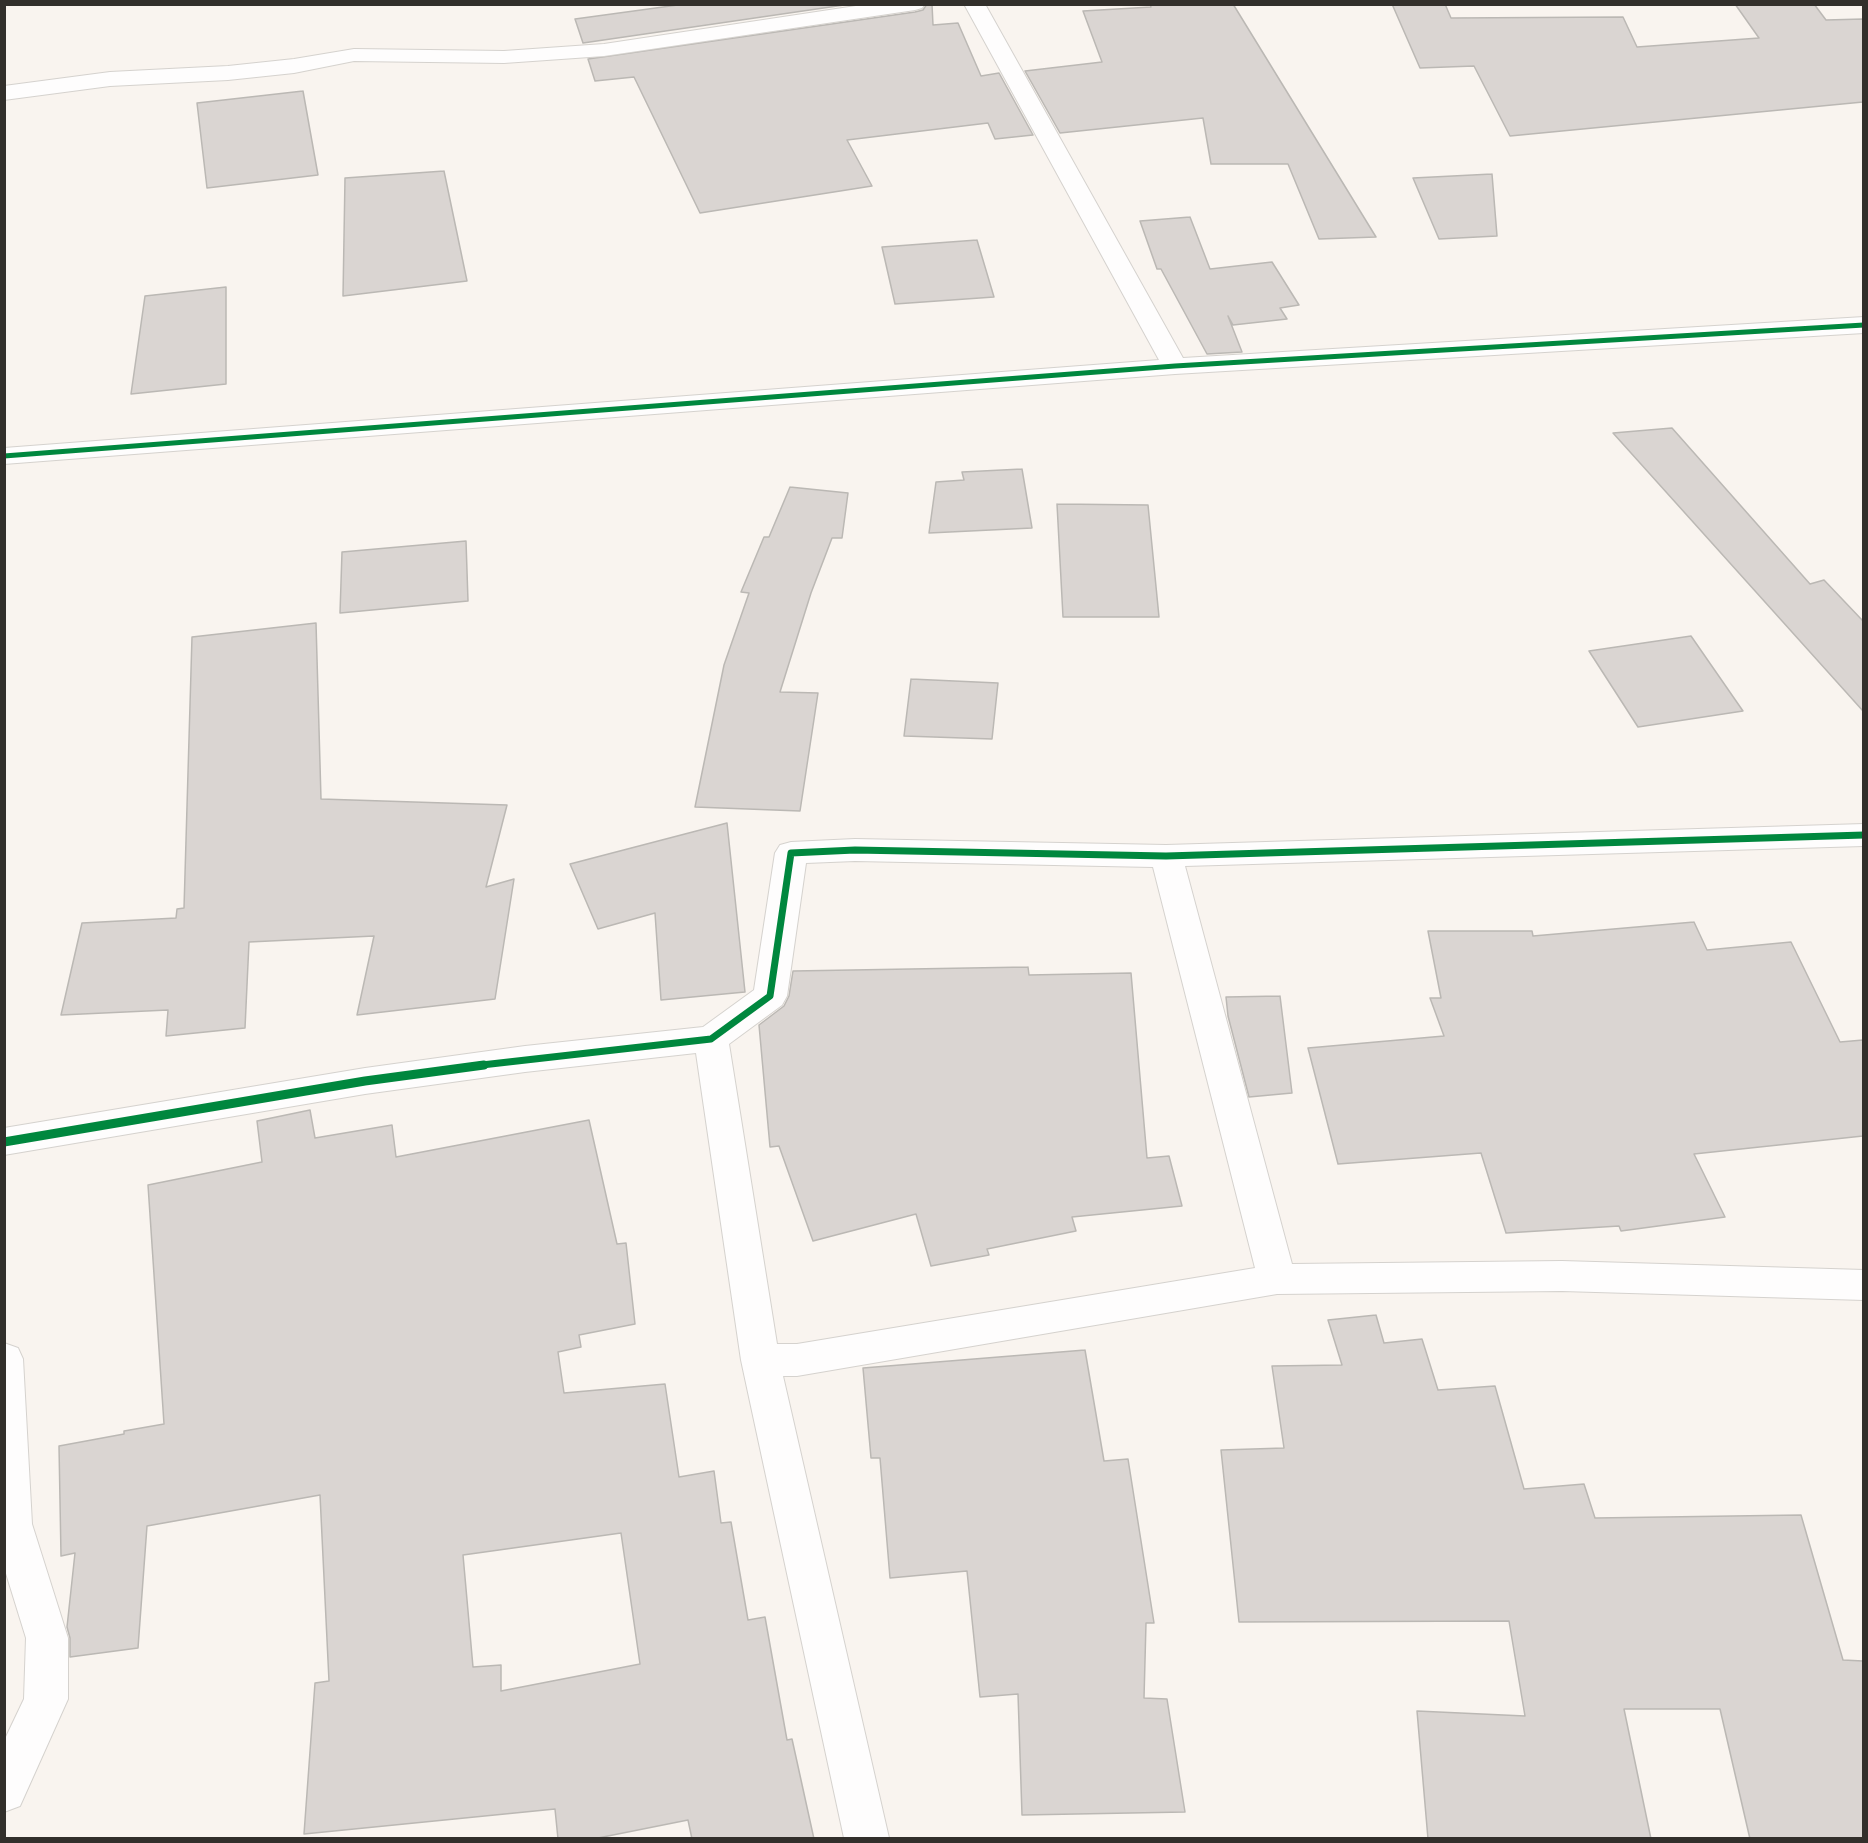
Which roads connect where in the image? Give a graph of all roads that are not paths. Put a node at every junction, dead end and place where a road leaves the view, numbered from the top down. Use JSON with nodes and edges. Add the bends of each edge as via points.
{"nodes":[{"id":1,"x":915,"y":4,"type":"edge"},
{"id":2,"x":974,"y":4,"type":"edge"},
{"id":3,"x":4,"y":93,"type":"edge"},
{"id":4,"x":1863,"y":325,"type":"edge"},
{"id":5,"x":1175,"y":366,"type":"junction"},
{"id":6,"x":4,"y":456,"type":"edge"},
{"id":7,"x":184,"y":458,"type":"dead end"},
{"id":8,"x":4,"y":470,"type":"edge"},
{"id":9,"x":1863,"y":835,"type":"edge"},
{"id":10,"x":1166,"y":856,"type":"junction"},
{"id":11,"x":711,"y":1039,"type":"junction"},
{"id":12,"x":4,"y":1142,"type":"edge"},
{"id":13,"x":1277,"y":1279,"type":"junction"},
{"id":14,"x":1863,"y":1285,"type":"edge"},
{"id":15,"x":4,"y":1359,"type":"edge"},
{"id":16,"x":760,"y":1360,"type":"junction"},
{"id":17,"x":4,"y":1791,"type":"edge"},
{"id":18,"x":867,"y":1839,"type":"edge"}],
"edges":[{"from":1,"to":3,"type":"street","via":[[604,50],[504,57],[354,55],[294,66],[110,79]]},
{"from":2,"to":5,"type":"street"},
{"from":4,"to":5,"type":"street"},
{"from":5,"to":6,"type":"street"},
{"from":7,"to":8,"type":"street"},
{"from":9,"to":10,"type":"street"},
{"from":10,"to":11,"type":"street","via":[[855,850],[791,853],[770,996]]},
{"from":10,"to":13,"type":"street"},
{"from":11,"to":12,"type":"street","via":[[365,1081]]},
{"from":11,"to":16,"type":"street"},
{"from":13,"to":14,"type":"street","via":[[1562,1276]]},
{"from":13,"to":16,"type":"street","via":[[797,1360]]},
{"from":15,"to":17,"type":"street","via":[[12,1524],[46,1638],[46,1699]]},
{"from":16,"to":18,"type":"street"}]}
